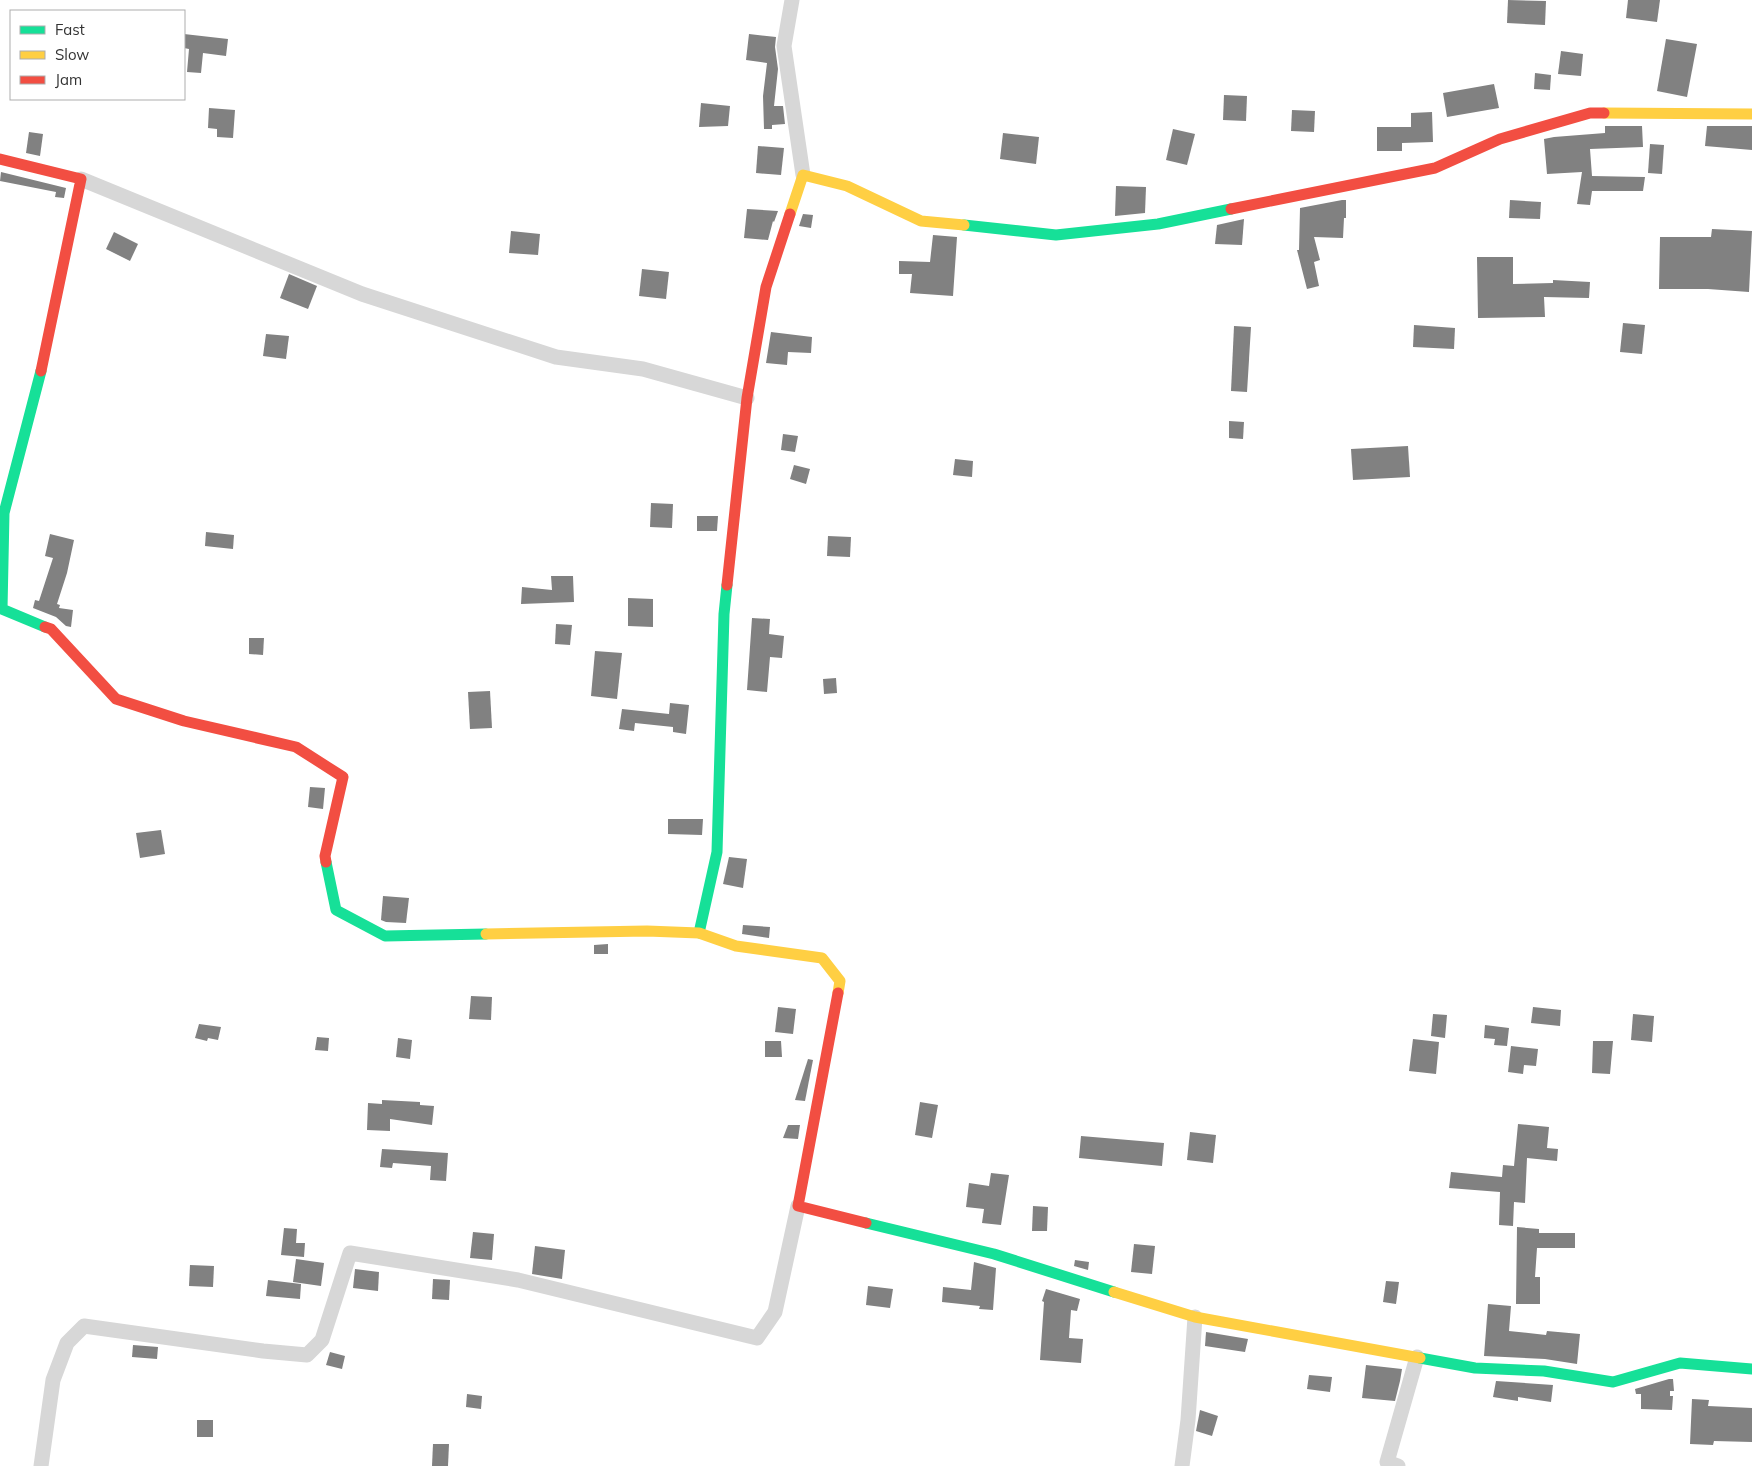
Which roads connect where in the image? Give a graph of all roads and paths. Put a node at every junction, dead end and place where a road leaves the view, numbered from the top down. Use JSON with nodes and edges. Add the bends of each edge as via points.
{"nodes":[{"id":1,"x":792,"y":0,"type":"edge"},
{"id":2,"x":1752,"y":114,"type":"edge"},
{"id":3,"x":0,"y":159,"type":"edge"},
{"id":4,"x":803,"y":175,"type":"junction"},
{"id":5,"x":81,"y":179,"type":"junction"},
{"id":6,"x":747,"y":398,"type":"junction"},
{"id":7,"x":699,"y":933,"type":"junction"},
{"id":8,"x":798,"y":1206,"type":"junction"},
{"id":9,"x":1196,"y":1317,"type":"junction"},
{"id":10,"x":1417,"y":1357,"type":"junction"},
{"id":11,"x":1752,"y":1369,"type":"edge"},
{"id":12,"x":41,"y":1466,"type":"edge"},
{"id":13,"x":1182,"y":1466,"type":"edge"},
{"id":14,"x":1398,"y":1466,"type":"edge"}],
"edges":[{"from":1,"to":4,"type":"street","via":[[784,46]]},
{"from":2,"to":4,"type":"street","via":[[1590,113],[1500,139],[1435,168],[1158,224],[1056,235],[921,220],[847,186]]},
{"from":3,"to":5,"type":"street"},
{"from":4,"to":6,"type":"street","via":[[766,287]]},
{"from":5,"to":6,"type":"street","via":[[362,294],[556,357],[643,369]]},
{"from":5,"to":7,"type":"street","via":[[43,362],[4,513],[2,609],[51,629],[116,699],[184,721],[296,747],[343,777],[325,856],[336,910],[385,936]]},
{"from":6,"to":7,"type":"street","via":[[724,614],[716,852]]},
{"from":7,"to":8,"type":"street","via":[[736,946],[822,958],[840,981]]},
{"from":8,"to":9,"type":"street","via":[[994,1254]]},
{"from":8,"to":12,"type":"street","via":[[774,1312],[757,1338],[518,1280],[350,1253],[322,1340],[307,1355],[84,1326],[67,1343],[53,1380]]},
{"from":9,"to":10,"type":"street"},
{"from":9,"to":13,"type":"street"},
{"from":10,"to":11,"type":"street","via":[[1475,1368],[1544,1372],[1613,1382],[1680,1363]]},
{"from":10,"to":14,"type":"street","via":[[1387,1462]]}]}
